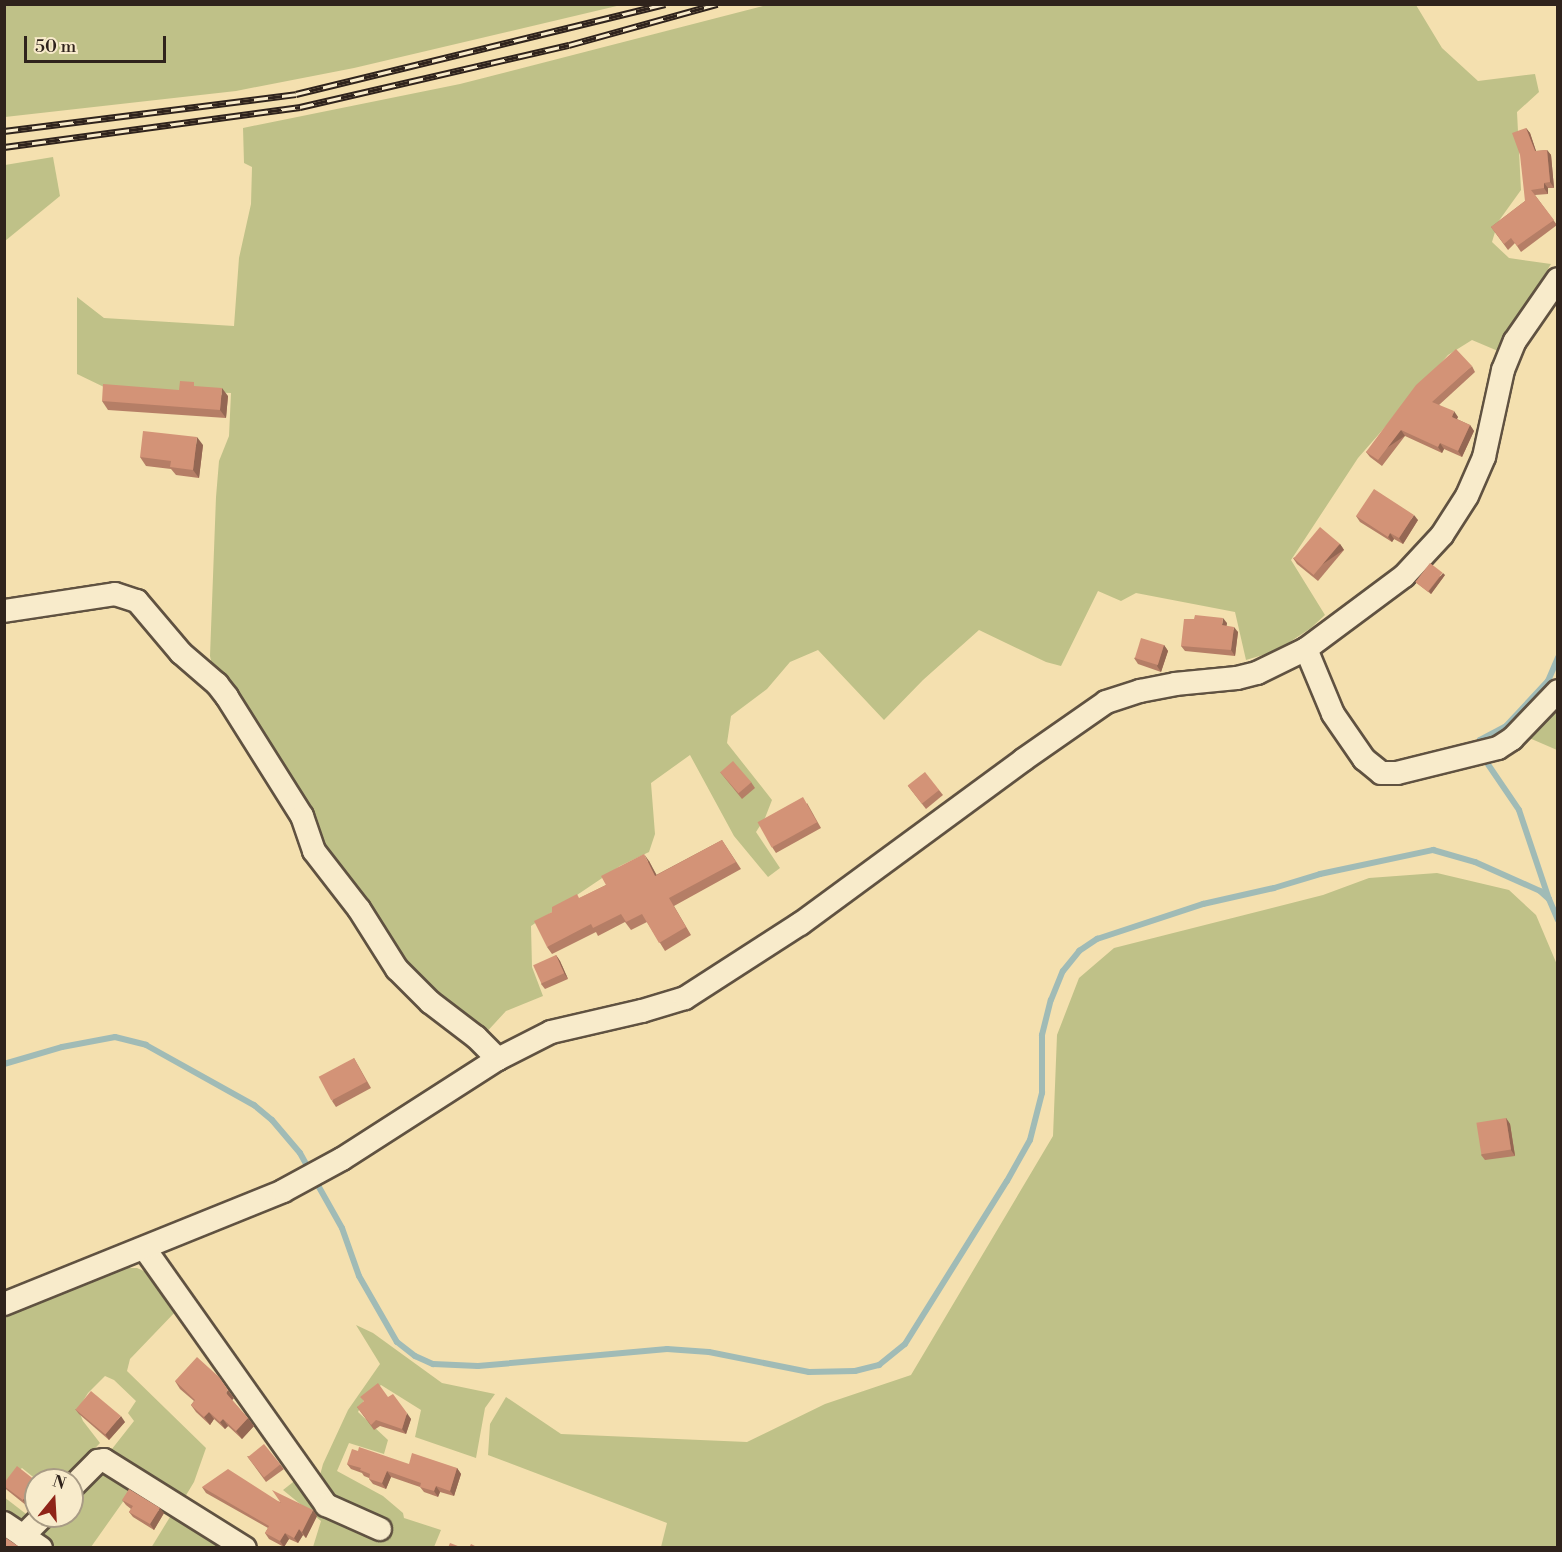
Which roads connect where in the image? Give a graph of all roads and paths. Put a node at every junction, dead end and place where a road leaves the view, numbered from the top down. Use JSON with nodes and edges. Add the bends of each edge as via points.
{"nodes":[{"id":1,"x":1557,"y":279,"type":"edge"},
{"id":2,"x":1547,"y":310,"type":"edge"},
{"id":3,"x":4,"y":611,"type":"edge"},
{"id":4,"x":1306,"y":649,"type":"junction"},
{"id":5,"x":1557,"y":691,"type":"edge"},
{"id":6,"x":498,"y":1059,"type":"junction"},
{"id":7,"x":145,"y":1249,"type":"junction"},
{"id":8,"x":4,"y":1304,"type":"edge"},
{"id":9,"x":84,"y":1475,"type":"edge"},
{"id":10,"x":4,"y":1523,"type":"edge"},
{"id":11,"x":38,"y":1528,"type":"edge"},
{"id":12,"x":380,"y":1529,"type":"dead end"},
{"id":13,"x":32,"y":1542,"type":"edge"},
{"id":14,"x":245,"y":1548,"type":"edge"}],
"edges":[{"from":1,"to":2,"type":"street"},
{"from":2,"to":4,"type":"street","via":[[1515,341],[1503,370],[1484,457],[1467,496],[1442,535],[1404,576]]},
{"from":3,"to":6,"type":"street","via":[[115,594],[137,602],[227,697],[302,816],[314,851],[359,909],[397,969]]},
{"from":4,"to":5,"type":"street","via":[[1333,714],[1364,759],[1381,773],[1397,773],[1498,748],[1512,739]]},
{"from":4,"to":6,"type":"street","via":[[1247,676],[1175,684],[1106,702],[800,924],[685,998],[551,1032]]},
{"from":6,"to":7,"type":"street","via":[[292,1186]]},
{"from":7,"to":8,"type":"street"},
{"from":7,"to":12,"type":"street","via":[[326,1505]]},
{"from":9,"to":14,"type":"street","via":[[104,1460]]},
{"from":10,"to":13,"type":"street"},
{"from":11,"to":13,"type":"street"}]}
